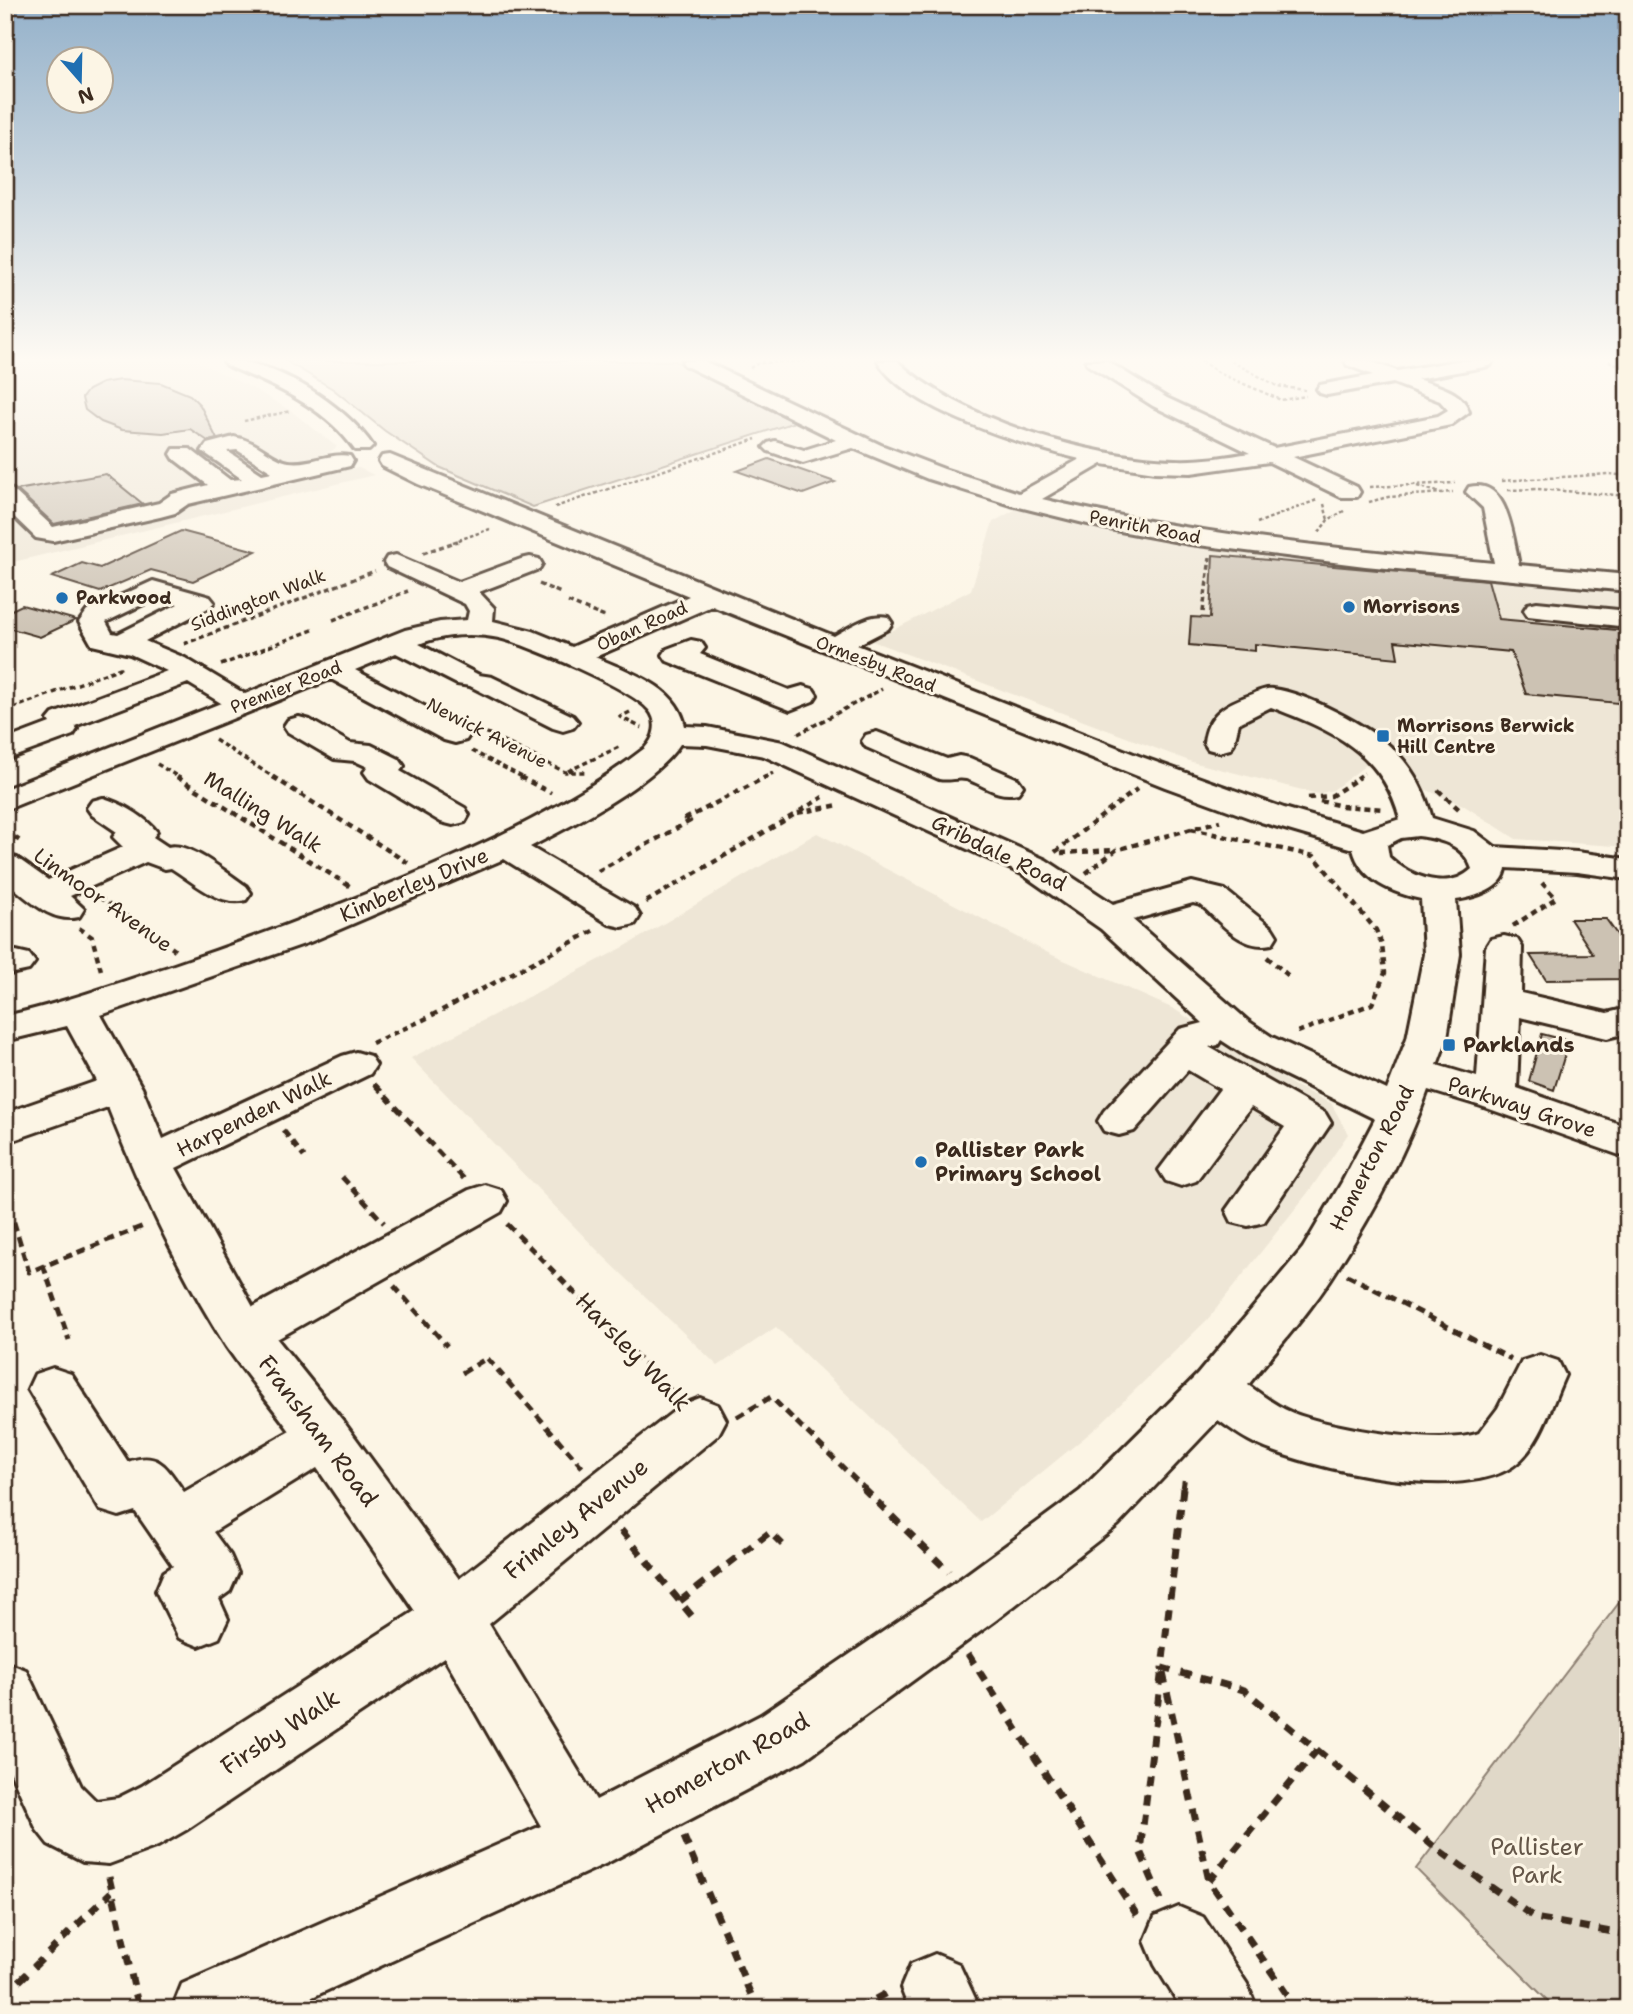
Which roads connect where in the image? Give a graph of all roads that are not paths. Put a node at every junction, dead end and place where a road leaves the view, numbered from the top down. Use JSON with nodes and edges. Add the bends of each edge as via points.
{"nodes":[{"id":1,"x":183,"y":455,"type":"edge"},
{"id":2,"x":220,"y":455,"type":"edge"},
{"id":3,"x":261,"y":455,"type":"edge"},
{"id":4,"x":346,"y":455,"type":"edge"},
{"id":5,"x":398,"y":455,"type":"edge"},
{"id":6,"x":889,"y":455,"type":"edge"},
{"id":7,"x":1088,"y":455,"type":"edge"},
{"id":8,"x":1272,"y":455,"type":"joint"},
{"id":9,"x":1098,"y":458,"type":"junction"},
{"id":10,"x":342,"y":461,"type":"junction"},
{"id":11,"x":390,"y":461,"type":"junction"},
{"id":12,"x":306,"y":469,"type":"junction"},
{"id":13,"x":274,"y":477,"type":"junction"},
{"id":14,"x":225,"y":487,"type":"junction"},
{"id":15,"x":1480,"y":488,"type":"road end"},
{"id":16,"x":5,"y":495,"type":"edge"},
{"id":17,"x":1023,"y":500,"type":"junction"},
{"id":18,"x":1354,"y":501,"type":"road end"},
{"id":19,"x":396,"y":562,"type":"road end"},
{"id":20,"x":530,"y":564,"type":"dead end"},
{"id":21,"x":1508,"y":570,"type":"junction"},
{"id":22,"x":1628,"y":583,"type":"edge"},
{"id":23,"x":446,"y":586,"type":"junction"},
{"id":24,"x":712,"y":596,"type":"junction"},
{"id":25,"x":1537,"y":610,"type":"dead end"},
{"id":26,"x":1628,"y":619,"type":"edge"},
{"id":27,"x":878,"y":623,"type":"dead end"},
{"id":28,"x":478,"y":625,"type":"junction"},
{"id":29,"x":123,"y":642,"type":"dead end"},
{"id":30,"x":396,"y":643,"type":"junction"},
{"id":31,"x":834,"y":647,"type":"junction"},
{"id":32,"x":572,"y":657,"type":"junction"},
{"id":33,"x":333,"y":669,"type":"junction"},
{"id":34,"x":191,"y":674,"type":"junction"},
{"id":35,"x":651,"y":695,"type":"junction"},
{"id":36,"x":803,"y":695,"type":"dead end"},
{"id":37,"x":518,"y":700,"type":"junction"},
{"id":38,"x":242,"y":704,"type":"junction"},
{"id":39,"x":563,"y":722,"type":"dead end"},
{"id":40,"x":299,"y":726,"type":"dead end"},
{"id":41,"x":454,"y":728,"type":"junction"},
{"id":42,"x":660,"y":734,"type":"junction"},
{"id":43,"x":877,"y":741,"type":"dead end"},
{"id":44,"x":1219,"y":743,"type":"dead end"},
{"id":45,"x":5,"y":751,"type":"edge"},
{"id":46,"x":372,"y":757,"type":"junction"},
{"id":47,"x":5,"y":800,"type":"edge"},
{"id":48,"x":103,"y":808,"type":"dead end"},
{"id":49,"x":916,"y":813,"type":"junction"},
{"id":50,"x":453,"y":816,"type":"dead end"},
{"id":51,"x":1418,"y":826,"type":"junction"},
{"id":52,"x":1371,"y":844,"type":"junction"},
{"id":53,"x":505,"y":846,"type":"junction"},
{"id":54,"x":148,"y":848,"type":"junction"},
{"id":55,"x":1487,"y":857,"type":"junction"},
{"id":56,"x":5,"y":866,"type":"edge"},
{"id":57,"x":1628,"y":869,"type":"edge"},
{"id":58,"x":1438,"y":891,"type":"junction"},
{"id":59,"x":234,"y":893,"type":"dead end"},
{"id":60,"x":622,"y":916,"type":"dead end"},
{"id":61,"x":1108,"y":916,"type":"junction"},
{"id":62,"x":1259,"y":936,"type":"dead end"},
{"id":63,"x":1504,"y":947,"type":"road end"},
{"id":64,"x":1502,"y":1000,"type":"junction"},
{"id":65,"x":94,"y":1004,"type":"junction"},
{"id":66,"x":1628,"y":1020,"type":"edge"},
{"id":67,"x":5,"y":1029,"type":"edge"},
{"id":68,"x":1246,"y":1038,"type":"junction"},
{"id":69,"x":1184,"y":1050,"type":"junction"},
{"id":70,"x":356,"y":1065,"type":"road end"},
{"id":71,"x":1245,"y":1086,"type":"junction"},
{"id":72,"x":121,"y":1088,"type":"junction"},
{"id":73,"x":1407,"y":1093,"type":"junction"},
{"id":74,"x":1496,"y":1096,"type":"junction"},
{"id":75,"x":1119,"y":1121,"type":"dead end"},
{"id":76,"x":5,"y":1128,"type":"edge"},
{"id":77,"x":1628,"y":1143,"type":"edge"},
{"id":78,"x":151,"y":1162,"type":"junction"},
{"id":79,"x":1181,"y":1170,"type":"dead end"},
{"id":80,"x":485,"y":1201,"type":"road end"},
{"id":81,"x":1248,"y":1209,"type":"dead end"},
{"id":82,"x":245,"y":1334,"type":"junction"},
{"id":83,"x":61,"y":1364,"type":"road end"},
{"id":84,"x":1541,"y":1375,"type":"road end"},
{"id":85,"x":1203,"y":1402,"type":"junction"},
{"id":86,"x":700,"y":1420,"type":"road end"},
{"id":87,"x":325,"y":1437,"type":"junction"},
{"id":88,"x":175,"y":1526,"type":"junction"},
{"id":89,"x":453,"y":1618,"type":"junction"},
{"id":90,"x":199,"y":1619,"type":"dead end"},
{"id":91,"x":5,"y":1691,"type":"edge"},
{"id":92,"x":583,"y":1840,"type":"junction"},
{"id":93,"x":1179,"y":1941,"type":"road end"},
{"id":94,"x":1219,"y":2008,"type":"edge"},
{"id":95,"x":207,"y":2009,"type":"edge"}],
"edges":[{"from":1,"to":14,"type":"street"},
{"from":2,"to":13,"type":"street","via":[[252,477]]},
{"from":3,"to":12,"type":"street","via":[[279,467]]},
{"from":4,"to":10,"type":"street"},
{"from":5,"to":11,"type":"street"},
{"from":6,"to":17,"type":"street","name":"Penrith Road"},
{"from":7,"to":9,"type":"street"},
{"from":8,"to":9,"type":"street","via":[[1176,467]]},
{"from":8,"to":18,"type":"street"},
{"from":9,"to":17,"type":"street"},
{"from":10,"to":11,"type":"street"},
{"from":10,"to":12,"type":"street"},
{"from":11,"to":24,"type":"street","name":"Ormesby Road"},
{"from":12,"to":13,"type":"street"},
{"from":13,"to":14,"type":"street"},
{"from":14,"to":16,"type":"street","via":[[180,499],[167,508],[53,534],[44,533]]},
{"from":15,"to":21,"type":"street","via":[[1494,505]]},
{"from":17,"to":21,"type":"street","name":"Penrith Road","via":[[1212,540]]},
{"from":19,"to":23,"type":"street"},
{"from":20,"to":23,"type":"street"},
{"from":21,"to":22,"type":"street","name":"Penrith Road"},
{"from":23,"to":28,"type":"street","via":[[482,605]]},
{"from":24,"to":31,"type":"street","name":"Ormesby Road"},
{"from":24,"to":32,"type":"street","name":"Oban Road"},
{"from":25,"to":26,"type":"street"},
{"from":27,"to":31,"type":"street"},
{"from":28,"to":30,"type":"street","name":"Premier Road","via":[[434,630]]},
{"from":28,"to":32,"type":"street","name":"Premier Road","via":[[512,632]]},
{"from":29,"to":34,"type":"street","via":[[157,654]]},
{"from":30,"to":33,"type":"street","name":"Premier Road"},
{"from":30,"to":37,"type":"street"},
{"from":31,"to":52,"type":"street","name":"Ormesby Road","via":[[1157,774]]},
{"from":32,"to":35,"type":"street"},
{"from":33,"to":38,"type":"street","name":"Premier Road"},
{"from":33,"to":41,"type":"street","name":"Newick Avenue"},
{"from":34,"to":38,"type":"street"},
{"from":34,"to":45,"type":"street"},
{"from":35,"to":36,"type":"street","via":[[696,657],[790,701]]},
{"from":35,"to":42,"type":"street","via":[[670,718]]},
{"from":37,"to":39,"type":"street"},
{"from":37,"to":41,"type":"street"},
{"from":38,"to":47,"type":"street","name":"Premier Road"},
{"from":40,"to":46,"type":"street","via":[[345,753],[360,751]]},
{"from":41,"to":46,"type":"street"},
{"from":42,"to":49,"type":"street","name":"Gribdale Road","via":[[706,736],[785,754]]},
{"from":42,"to":53,"type":"street","name":"Kimberley Drive","via":[[658,753],[629,757],[576,807]]},
{"from":43,"to":49,"type":"street","via":[[950,772],[960,765],[993,780]]},
{"from":44,"to":51,"type":"street","via":[[1221,723],[1227,716],[1270,697],[1336,723],[1385,757],[1409,792]]},
{"from":46,"to":50,"type":"street","via":[[388,766],[380,772]]},
{"from":48,"to":54,"type":"street","via":[[141,832],[130,837]]},
{"from":49,"to":61,"type":"street","name":"Gribdale Road","via":[[1034,867]]},
{"from":51,"to":52,"type":"street","via":[[1380,833]]},
{"from":51,"to":55,"type":"street","via":[[1460,836]]},
{"from":52,"to":58,"type":"street","via":[[1375,863],[1393,876]]},
{"from":53,"to":60,"type":"street"},
{"from":53,"to":65,"type":"street","name":"Kimberley Drive","via":[[376,903]]},
{"from":54,"to":56,"type":"street","name":"Linmoor Avenue","via":[[62,895]]},
{"from":54,"to":59,"type":"street","via":[[165,859],[175,855]]},
{"from":55,"to":57,"type":"street"},
{"from":55,"to":58,"type":"street","via":[[1490,871],[1483,881]]},
{"from":58,"to":73,"type":"street","name":"Homerton Road","via":[[1442,954],[1427,1038]]},
{"from":61,"to":62,"type":"street","via":[[1192,892],[1213,897]]},
{"from":61,"to":68,"type":"street","name":"Gribdale Road"},
{"from":63,"to":64,"type":"street"},
{"from":64,"to":66,"type":"street","via":[[1607,1026]]},
{"from":64,"to":74,"type":"street"},
{"from":65,"to":67,"type":"street","name":"Kimberley Drive"},
{"from":65,"to":72,"type":"street","name":"Fransham Road"},
{"from":68,"to":69,"type":"street","via":[[1194,1038]]},
{"from":68,"to":73,"type":"street","name":"Gribdale Road"},
{"from":69,"to":71,"type":"street"},
{"from":69,"to":75,"type":"street"},
{"from":70,"to":78,"type":"street","name":"Harpenden Walk"},
{"from":71,"to":79,"type":"street"},
{"from":71,"to":81,"type":"street","via":[[1310,1123]]},
{"from":72,"to":76,"type":"street"},
{"from":72,"to":78,"type":"street","name":"Fransham Road"},
{"from":73,"to":74,"type":"street","name":"Parkway Grove"},
{"from":73,"to":85,"type":"street","name":"Homerton Road","via":[[1319,1260]]},
{"from":74,"to":77,"type":"street","name":"Parkway Grove"},
{"from":78,"to":82,"type":"street","name":"Fransham Road"},
{"from":80,"to":82,"type":"street"},
{"from":82,"to":87,"type":"street","name":"Fransham Road"},
{"from":83,"to":88,"type":"street","via":[[119,1493],[144,1479]]},
{"from":84,"to":85,"type":"street","via":[[1511,1432],[1496,1450],[1474,1459],[1446,1461],[1337,1448]]},
{"from":85,"to":92,"type":"street","name":"Homerton Road","via":[[1099,1508],[783,1737]]},
{"from":86,"to":89,"type":"street","name":"Frimley Avenue"},
{"from":87,"to":88,"type":"street"},
{"from":87,"to":89,"type":"street","name":"Fransham Road"},
{"from":88,"to":90,"type":"street","via":[[210,1573],[184,1591]]},
{"from":89,"to":91,"type":"street","name":"Firsby Walk","via":[[129,1826],[107,1863],[85,1832],[71,1824],[59,1808]]},
{"from":89,"to":92,"type":"street","name":"Fransham Road"},
{"from":92,"to":95,"type":"street","name":"Homerton Road"},
{"from":93,"to":94,"type":"street"}]}
